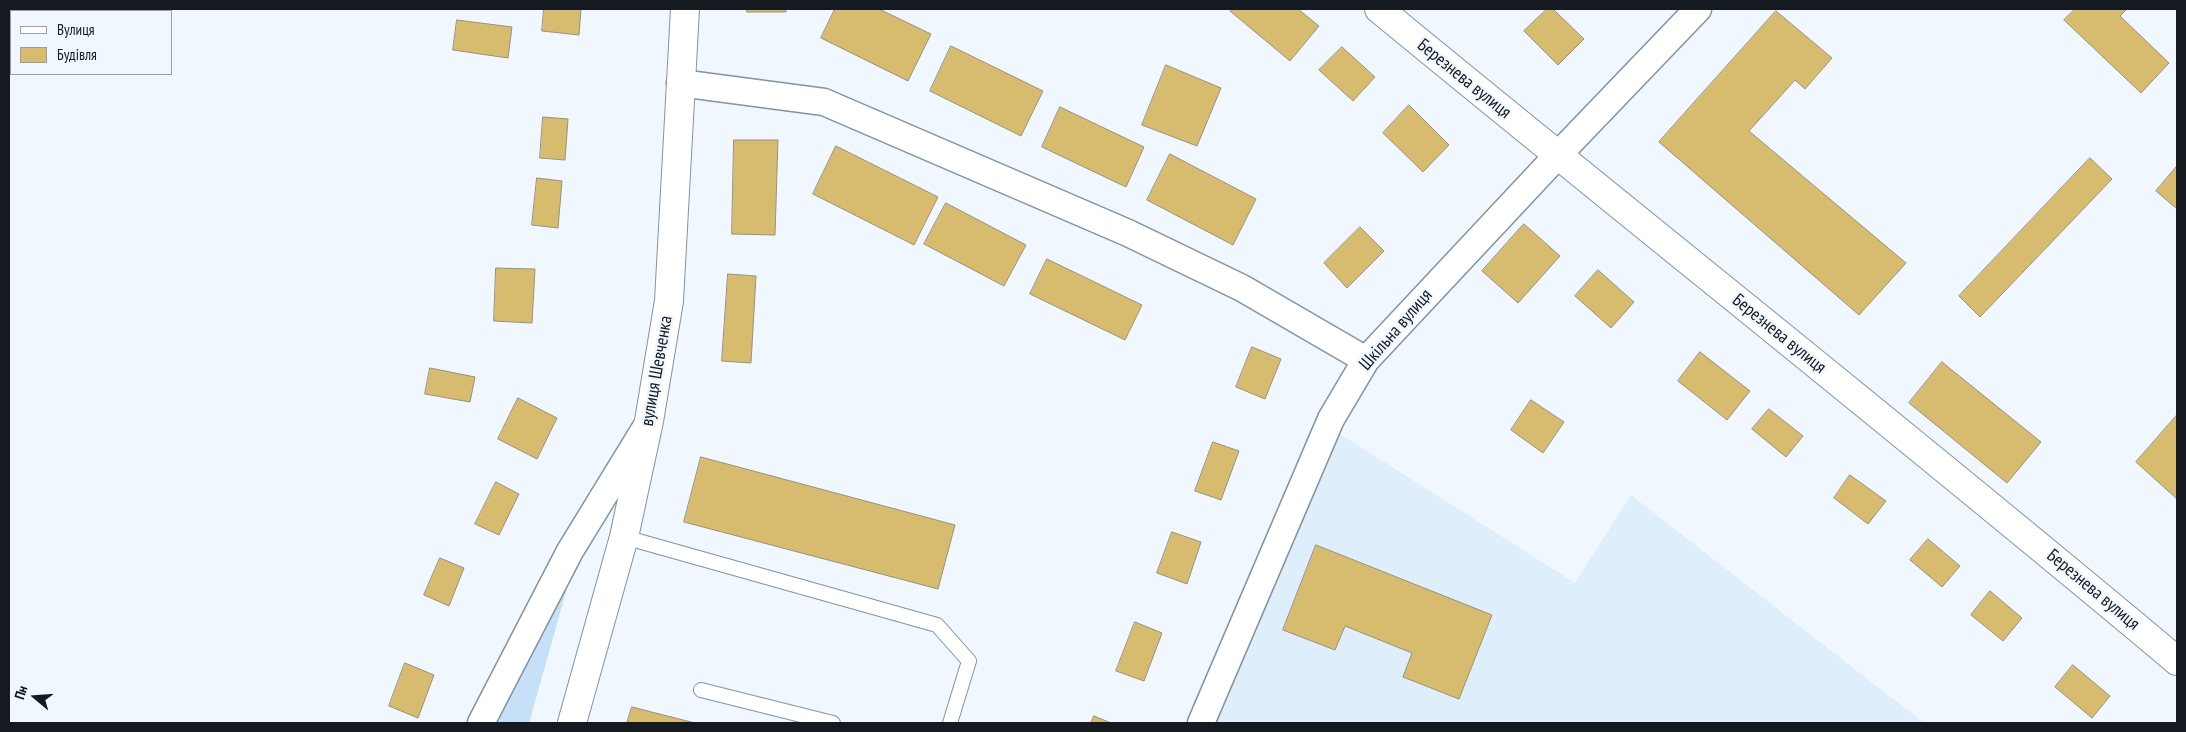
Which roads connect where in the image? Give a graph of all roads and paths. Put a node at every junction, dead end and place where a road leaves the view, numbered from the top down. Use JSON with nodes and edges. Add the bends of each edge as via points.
{"nodes":[{"id":1,"x":685,"y":9,"type":"edge"},
{"id":2,"x":1379,"y":9,"type":"edge"},
{"id":3,"x":1698,"y":9,"type":"edge"},
{"id":4,"x":680,"y":83,"type":"junction"},
{"id":5,"x":1557,"y":156,"type":"junction"},
{"id":6,"x":1366,"y":360,"type":"junction"},
{"id":7,"x":649,"y":421,"type":"junction"},
{"id":8,"x":624,"y":537,"type":"junction"},
{"id":9,"x":2177,"y":661,"type":"edge"},
{"id":10,"x":701,"y":690,"type":"dead end"},
{"id":11,"x":481,"y":723,"type":"edge"},
{"id":12,"x":572,"y":723,"type":"edge"},
{"id":13,"x":832,"y":723,"type":"edge"},
{"id":14,"x":950,"y":723,"type":"edge"},
{"id":15,"x":1201,"y":723,"type":"edge"}],
"edges":[{"from":1,"to":4,"type":"main road","name":"вулиця Шевченка"},
{"from":2,"to":5,"type":"main road","name":"Березнева вулиця"},
{"from":3,"to":5,"type":"street","name":"Шкільна вулиця"},
{"from":4,"to":6,"type":"street","via":[[824,102],[1137,237],[1242,288]]},
{"from":4,"to":7,"type":"main road","name":"вулиця Шевченка","via":[[669,301]]},
{"from":5,"to":6,"type":"street","name":"Шкільна вулиця"},
{"from":5,"to":9,"type":"main road","name":"Березнева вулиця"},
{"from":6,"to":15,"type":"street","name":"Шкільна вулиця","via":[[1331,419]]},
{"from":7,"to":8,"type":"main road","name":"вулиця Шевченка"},
{"from":7,"to":11,"type":"street","via":[[570,551]]},
{"from":8,"to":12,"type":"main road","name":"вулиця Шевченка"},
{"from":8,"to":14,"type":"lane","via":[[937,625],[969,661]]},
{"from":10,"to":13,"type":"lane"}]}
